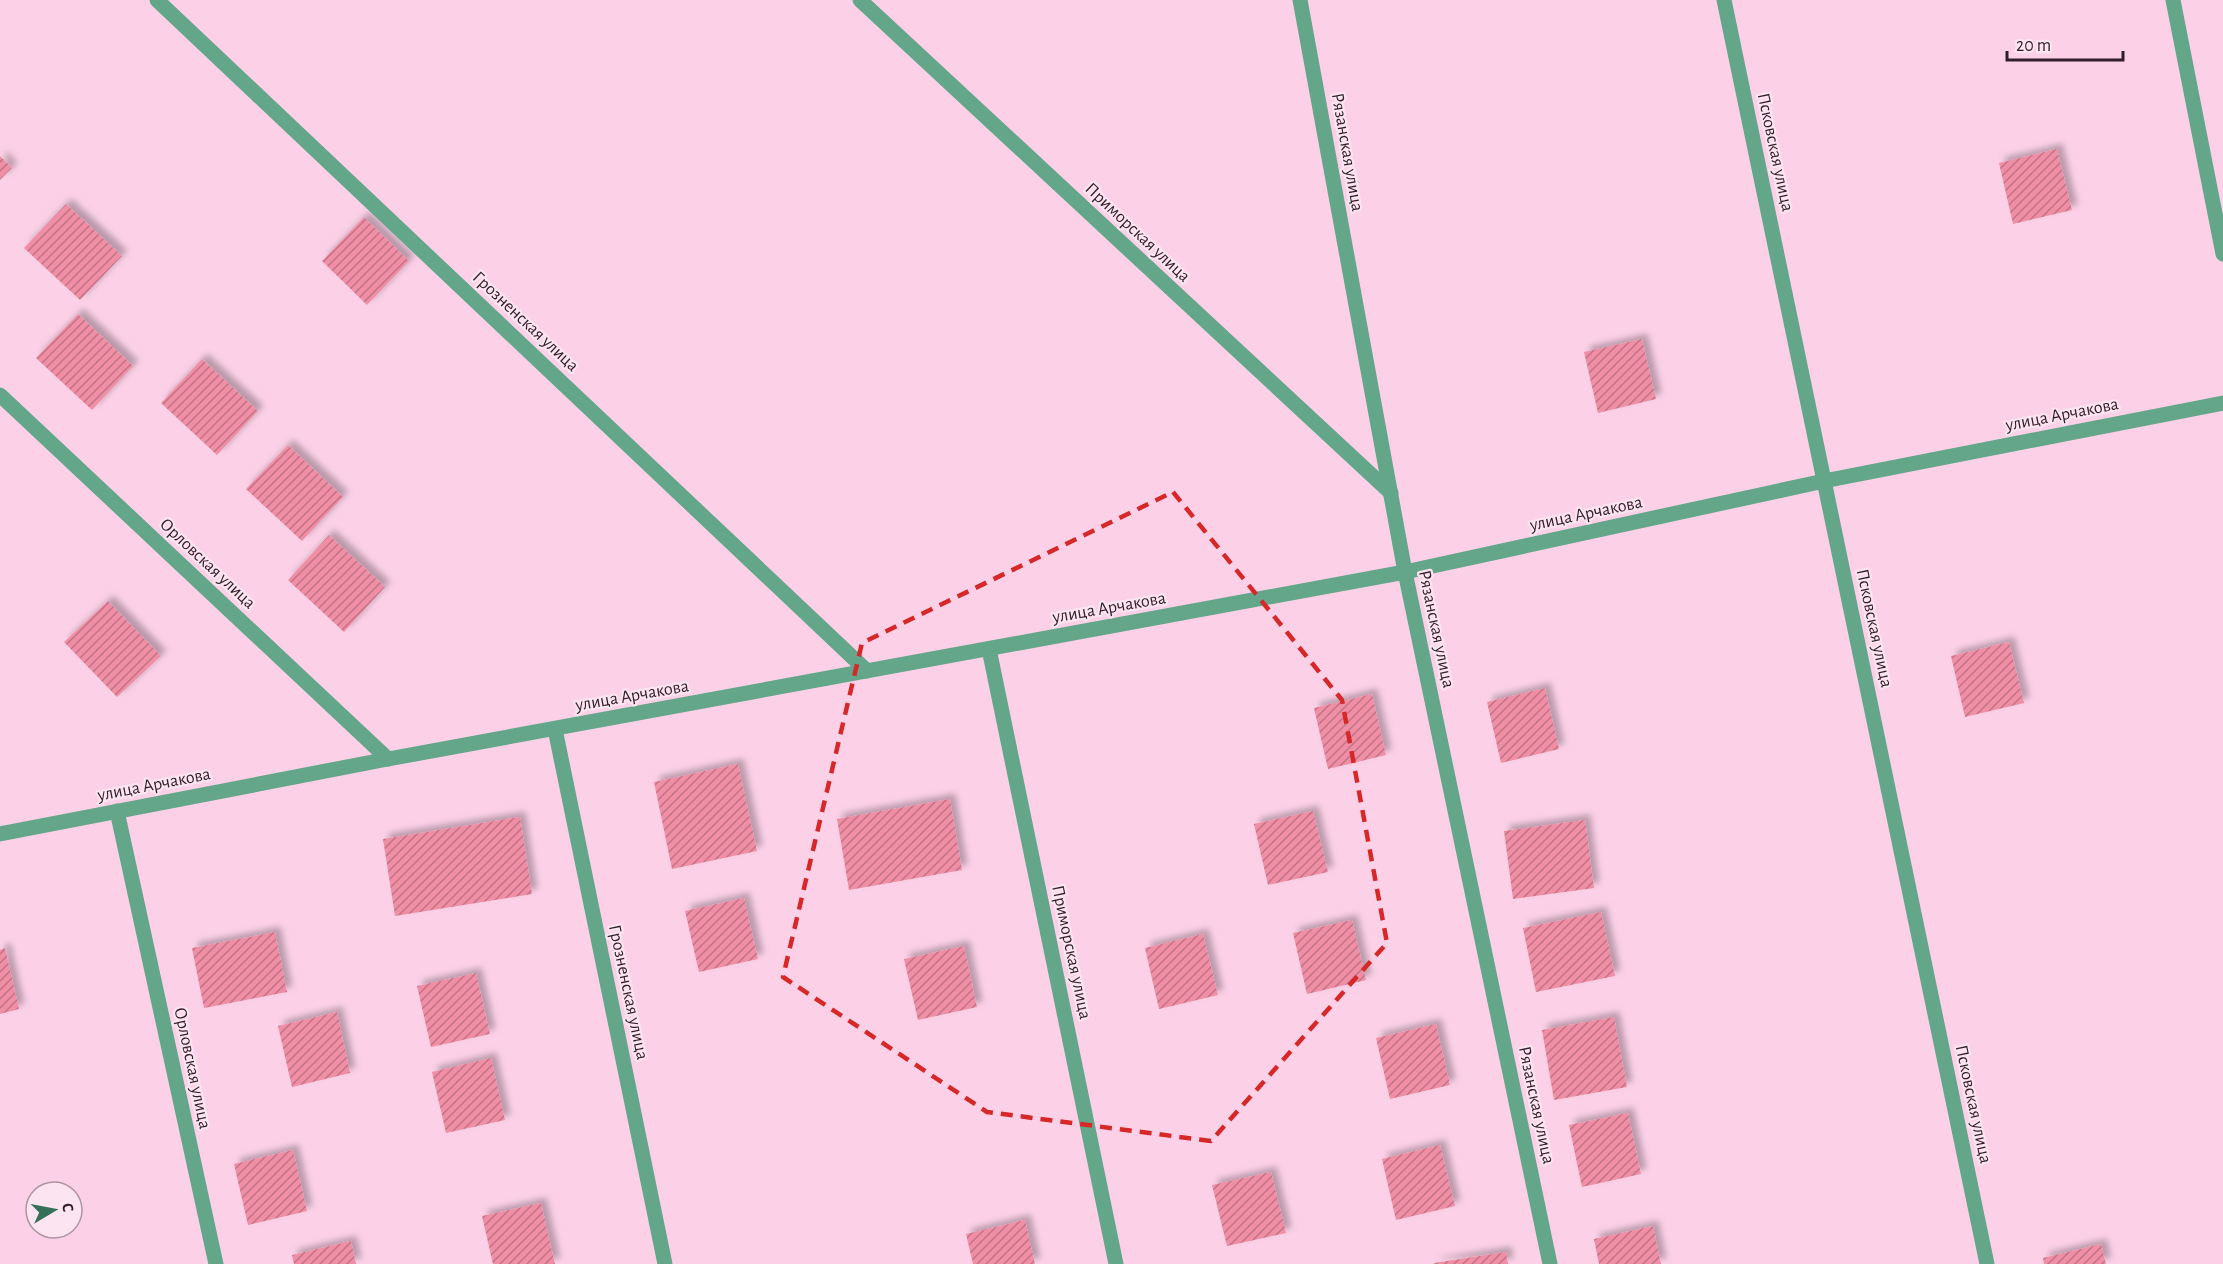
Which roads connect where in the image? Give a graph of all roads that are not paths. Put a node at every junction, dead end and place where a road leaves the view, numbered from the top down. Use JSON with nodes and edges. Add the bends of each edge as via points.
{"nodes":[{"id":1,"x":157,"y":0,"type":"edge"},
{"id":2,"x":860,"y":0,"type":"edge"},
{"id":3,"x":1300,"y":0,"type":"edge"},
{"id":4,"x":1724,"y":0,"type":"edge"},
{"id":5,"x":2173,"y":0,"type":"edge"},
{"id":6,"x":2223,"y":254,"type":"edge"},
{"id":7,"x":0,"y":395,"type":"edge"},
{"id":8,"x":2223,"y":403,"type":"edge"},
{"id":9,"x":1824,"y":481,"type":"junction"},
{"id":10,"x":1391,"y":494,"type":"junction"},
{"id":11,"x":1405,"y":572,"type":"junction"},
{"id":12,"x":989,"y":649,"type":"junction"},
{"id":13,"x":867,"y":671,"type":"junction"},
{"id":14,"x":555,"y":729,"type":"junction"},
{"id":15,"x":388,"y":759,"type":"junction"},
{"id":16,"x":117,"y":810,"type":"junction"},
{"id":17,"x":0,"y":834,"type":"edge"},
{"id":18,"x":216,"y":1264,"type":"edge"},
{"id":19,"x":665,"y":1264,"type":"edge"},
{"id":20,"x":1116,"y":1264,"type":"edge"},
{"id":21,"x":1550,"y":1264,"type":"edge"},
{"id":22,"x":1987,"y":1264,"type":"edge"}],
"edges":[{"from":1,"to":13,"type":"street","name":"Грозненская улица"},
{"from":2,"to":10,"type":"street","name":"Приморская улица"},
{"from":3,"to":10,"type":"street","name":"Рязанская улица"},
{"from":4,"to":9,"type":"street","name":"Псковская улица"},
{"from":5,"to":6,"type":"street"},
{"from":7,"to":15,"type":"street","name":"Орловская улица"},
{"from":8,"to":9,"type":"street","name":"улица Арчакова"},
{"from":9,"to":11,"type":"street","name":"улица Арчакова"},
{"from":9,"to":22,"type":"street","name":"Псковская улица"},
{"from":10,"to":11,"type":"street","name":"Рязанская улица"},
{"from":11,"to":12,"type":"street","name":"улица Арчакова"},
{"from":11,"to":21,"type":"street","name":"Рязанская улица"},
{"from":12,"to":13,"type":"street","name":"улица Арчакова"},
{"from":12,"to":20,"type":"street","name":"Приморская улица"},
{"from":13,"to":14,"type":"street","name":"улица Арчакова"},
{"from":14,"to":15,"type":"street","name":"улица Арчакова"},
{"from":14,"to":19,"type":"street","name":"Грозненская улица"},
{"from":15,"to":16,"type":"street","name":"улица Арчакова"},
{"from":16,"to":17,"type":"street","name":"улица Арчакова"},
{"from":16,"to":18,"type":"street","name":"Орловская улица"}]}
